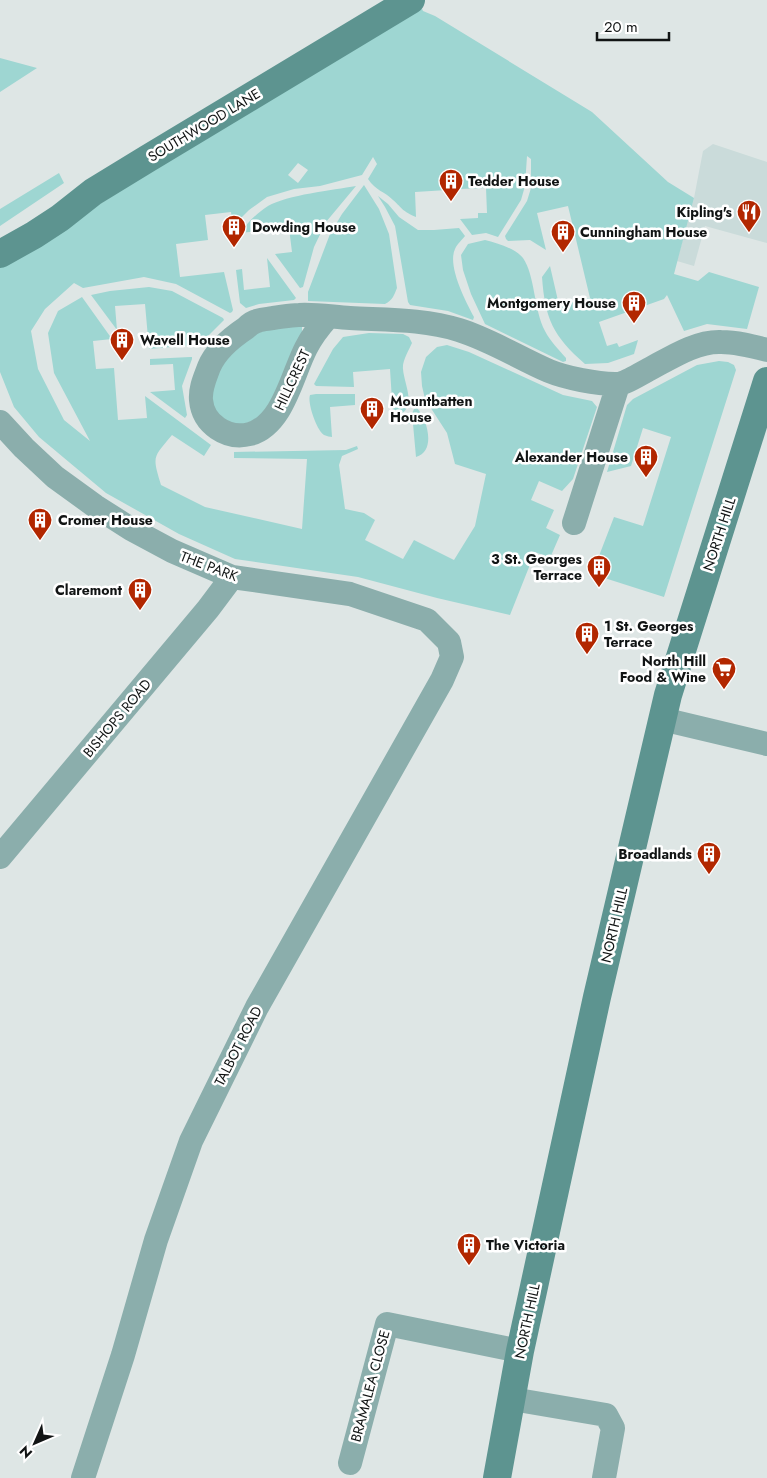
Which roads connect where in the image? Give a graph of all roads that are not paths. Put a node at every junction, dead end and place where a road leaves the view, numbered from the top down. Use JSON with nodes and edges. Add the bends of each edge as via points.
{"nodes":[{"id":1,"x":411,"y":0,"type":"edge"},
{"id":2,"x":0,"y":254,"type":"edge"},
{"id":3,"x":328,"y":317,"type":"junction"},
{"id":4,"x":767,"y":350,"type":"edge"},
{"id":5,"x":767,"y":381,"type":"edge"},
{"id":6,"x":618,"y":385,"type":"junction"},
{"id":7,"x":0,"y":422,"type":"edge"},
{"id":8,"x":574,"y":524,"type":"dead end"},
{"id":9,"x":232,"y":577,"type":"junction"},
{"id":10,"x":449,"y":642,"type":"joint"},
{"id":11,"x":662,"y":719,"type":"junction"},
{"id":12,"x":767,"y":744,"type":"edge"},
{"id":13,"x":0,"y":857,"type":"edge"},
{"id":14,"x":520,"y":1351,"type":"junction"},
{"id":15,"x":512,"y":1399,"type":"junction"},
{"id":16,"x":350,"y":1463,"type":"dead end"},
{"id":17,"x":83,"y":1478,"type":"edge"},
{"id":18,"x":497,"y":1478,"type":"edge"},
{"id":19,"x":604,"y":1478,"type":"edge"}],
"edges":[{"from":1,"to":2,"type":"main road","name":"SOUTHWOOD LANE","via":[[93,192],[60,218]]},
{"from":3,"to":3,"type":"street","name":"HILLCREST","via":[[305,350],[274,418],[260,430],[234,436],[221,432],[210,423],[203,412],[202,386],[212,360],[227,342],[255,321],[298,315]]},
{"from":3,"to":6,"type":"street","name":"HILLCREST","via":[[434,323],[478,337],[550,371],[586,381]]},
{"from":4,"to":6,"type":"street","via":[[719,342],[699,346]]},
{"from":5,"to":11,"type":"main road","name":"NORTH HILL"},
{"from":6,"to":8,"type":"street"},
{"from":7,"to":9,"type":"street","name":"THE PARK","via":[[55,477],[95,506],[131,530]]},
{"from":9,"to":10,"type":"street","name":"THE PARK","via":[[350,594],[426,620]]},
{"from":9,"to":13,"type":"street","name":"BISHOPS ROAD"},
{"from":10,"to":17,"type":"street","name":"TALBOT ROAD","via":[[452,657],[442,680],[257,1007],[191,1141],[156,1240]]},
{"from":11,"to":12,"type":"street"},
{"from":11,"to":14,"type":"main road","name":"NORTH HILL"},
{"from":14,"to":15,"type":"main road","name":"NORTH HILL"},
{"from":14,"to":16,"type":"street","name":"BRAMALEA CLOSE","via":[[387,1324]]},
{"from":15,"to":18,"type":"main road","name":"NORTH HILL"},
{"from":15,"to":19,"type":"street","via":[[606,1415],[613,1428]]}]}
